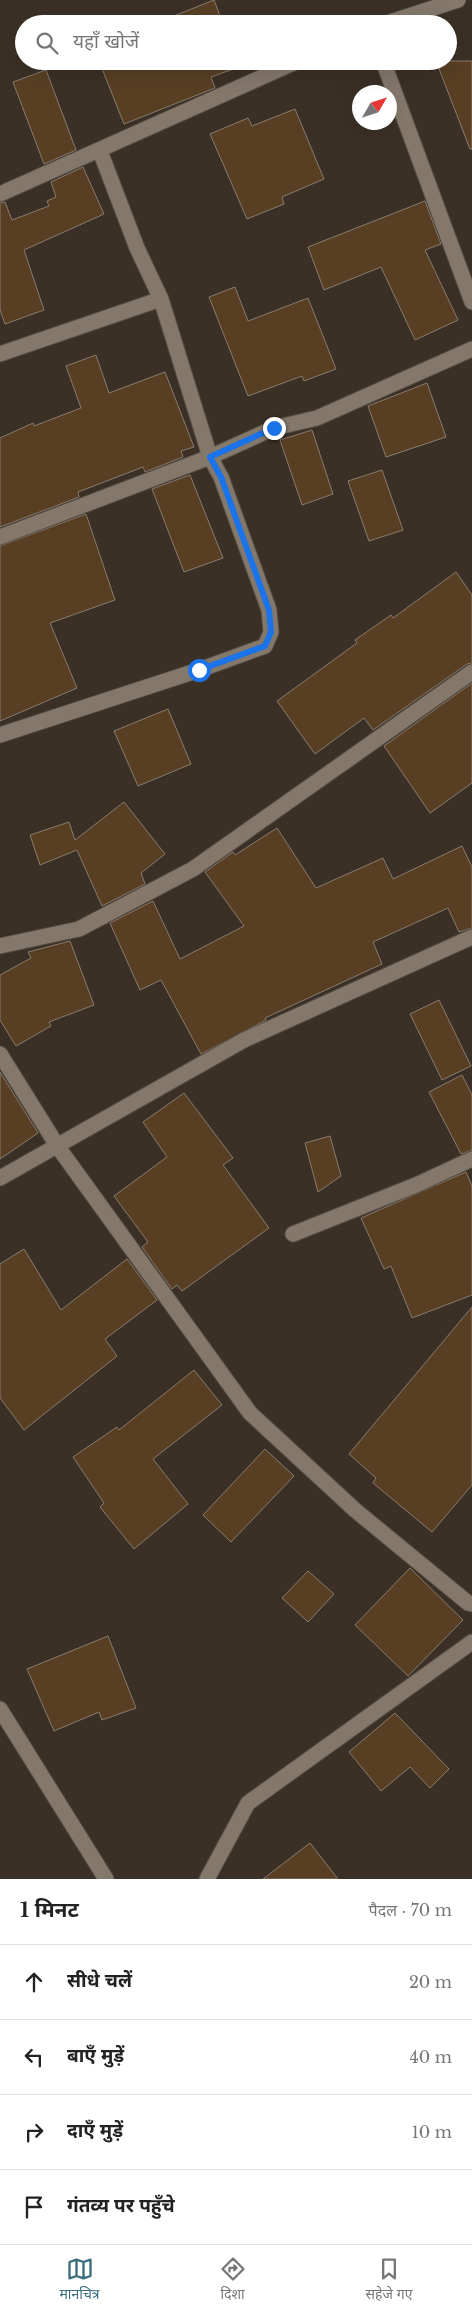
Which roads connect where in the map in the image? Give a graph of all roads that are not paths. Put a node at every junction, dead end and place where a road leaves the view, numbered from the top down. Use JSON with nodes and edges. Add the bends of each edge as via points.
{"nodes":[{"id":1,"x":458,"y":0,"type":"edge"},
{"id":2,"x":412,"y":15,"type":"edge"},
{"id":3,"x":278,"y":70,"type":"edge"},
{"id":4,"x":386,"y":70,"type":"edge"},
{"id":5,"x":100,"y":151,"type":"junction"},
{"id":6,"x":0,"y":194,"type":"edge"},
{"id":7,"x":161,"y":299,"type":"junction"},
{"id":8,"x":472,"y":302,"type":"edge"},
{"id":9,"x":472,"y":348,"type":"edge"},
{"id":10,"x":0,"y":354,"type":"edge"},
{"id":11,"x":210,"y":457,"type":"junction"},
{"id":12,"x":0,"y":536,"type":"edge"},
{"id":13,"x":472,"y":672,"type":"edge"},
{"id":14,"x":0,"y":735,"type":"edge"},
{"id":15,"x":472,"y":937,"type":"edge"},
{"id":16,"x":0,"y":946,"type":"edge"},
{"id":17,"x":0,"y":1054,"type":"edge"},
{"id":18,"x":58,"y":1147,"type":"junction"},
{"id":19,"x":472,"y":1159,"type":"edge"},
{"id":20,"x":0,"y":1178,"type":"edge"},
{"id":21,"x":293,"y":1234,"type":"dead end"},
{"id":22,"x":472,"y":1604,"type":"edge"},
{"id":23,"x":472,"y":1642,"type":"edge"},
{"id":24,"x":0,"y":1710,"type":"edge"},
{"id":25,"x":106,"y":1879,"type":"edge"},
{"id":26,"x":207,"y":1879,"type":"edge"}],
"edges":[{"from":1,"to":2,"type":"street"},
{"from":3,"to":5,"type":"street"},
{"from":4,"to":8,"type":"street"},
{"from":5,"to":6,"type":"street"},
{"from":5,"to":7,"type":"street","via":[[137,248]]},
{"from":7,"to":10,"type":"street"},
{"from":7,"to":11,"type":"street"},
{"from":9,"to":11,"type":"street","via":[[317,418],[274,428]]},
{"from":11,"to":12,"type":"street"},
{"from":11,"to":14,"type":"street","via":[[221,477],[269,610],[271,632],[265,646]]},
{"from":13,"to":16,"type":"street","via":[[193,869],[79,929]]},
{"from":15,"to":18,"type":"street","via":[[244,1040]]},
{"from":17,"to":18,"type":"street"},
{"from":18,"to":20,"type":"street"},
{"from":18,"to":22,"type":"street","via":[[250,1412],[355,1510],[468,1604]]},
{"from":19,"to":21,"type":"street"},
{"from":23,"to":26,"type":"street","via":[[248,1803]]},
{"from":24,"to":25,"type":"street"}]}
